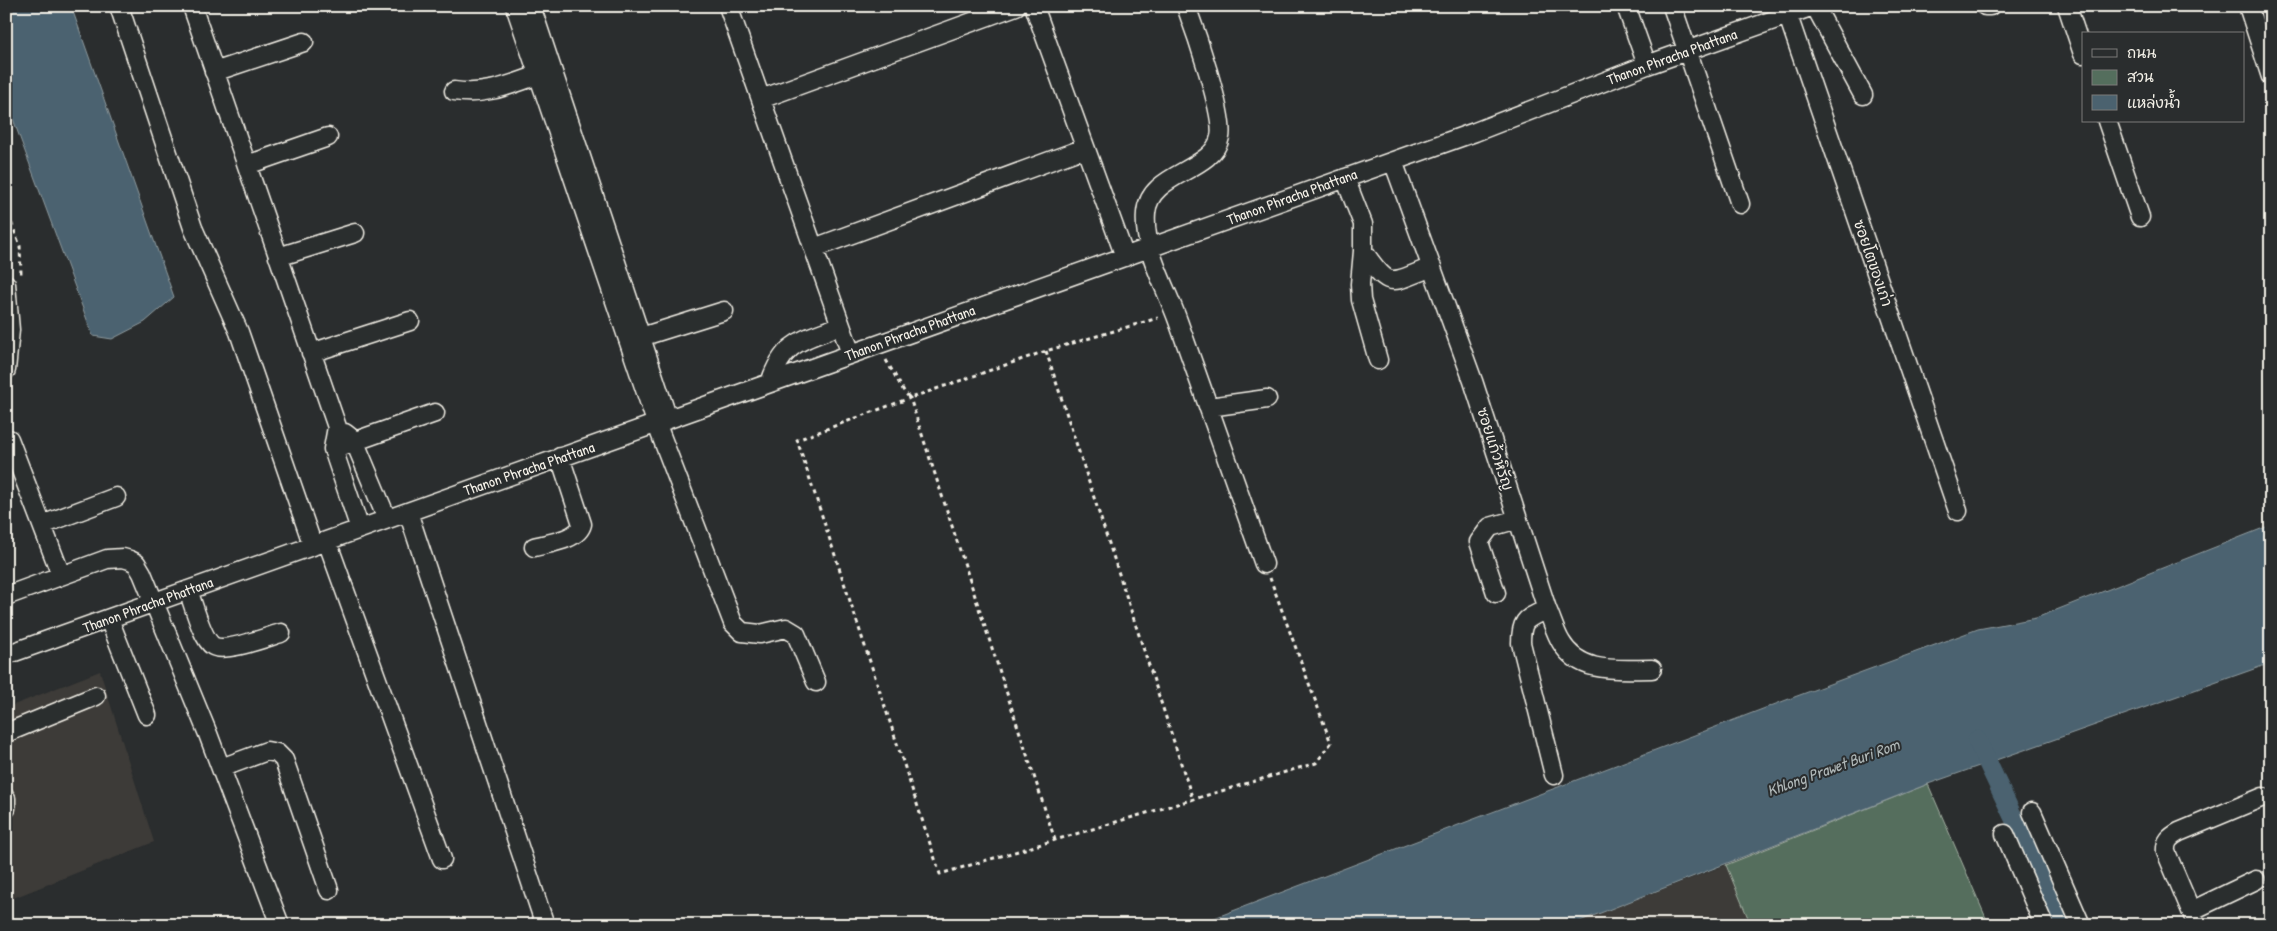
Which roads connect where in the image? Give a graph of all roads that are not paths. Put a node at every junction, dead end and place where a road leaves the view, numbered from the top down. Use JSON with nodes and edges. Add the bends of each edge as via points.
{"nodes":[{"id":1,"x":119,"y":6,"type":"edge"},
{"id":2,"x":192,"y":6,"type":"edge"},
{"id":3,"x":515,"y":6,"type":"edge"},
{"id":4,"x":531,"y":6,"type":"edge"},
{"id":5,"x":728,"y":6,"type":"edge"},
{"id":6,"x":1016,"y":6,"type":"edge"},
{"id":7,"x":1034,"y":6,"type":"edge"},
{"id":8,"x":1186,"y":6,"type":"edge"},
{"id":9,"x":1626,"y":6,"type":"edge"},
{"id":10,"x":1672,"y":6,"type":"edge"},
{"id":11,"x":1814,"y":6,"type":"edge"},
{"id":12,"x":1985,"y":6,"type":"edge"},
{"id":13,"x":1990,"y":6,"type":"edge"},
{"id":14,"x":2067,"y":6,"type":"edge"},
{"id":15,"x":2248,"y":6,"type":"edge"},
{"id":16,"x":1788,"y":16,"type":"junction"},
{"id":17,"x":304,"y":42,"type":"dead end"},
{"id":18,"x":1686,"y":51,"type":"junction"},
{"id":19,"x":2082,"y":51,"type":"edge"},
{"id":20,"x":1647,"y":65,"type":"junction"},
{"id":21,"x":214,"y":72,"type":"junction"},
{"id":22,"x":538,"y":75,"type":"junction"},
{"id":23,"x":2271,"y":77,"type":"edge"},
{"id":24,"x":454,"y":91,"type":"dead end"},
{"id":25,"x":1863,"y":94,"type":"dead end"},
{"id":26,"x":761,"y":100,"type":"junction"},
{"id":27,"x":2107,"y":122,"type":"edge"},
{"id":28,"x":328,"y":137,"type":"dead end"},
{"id":29,"x":1085,"y":148,"type":"junction"},
{"id":30,"x":1393,"y":161,"type":"junction"},
{"id":31,"x":246,"y":165,"type":"junction"},
{"id":32,"x":1345,"y":178,"type":"junction"},
{"id":33,"x":1740,"y":204,"type":"dead end"},
{"id":34,"x":2140,"y":217,"type":"dead end"},
{"id":35,"x":355,"y":233,"type":"dead end"},
{"id":36,"x":814,"y":248,"type":"junction"},
{"id":37,"x":1150,"y":248,"type":"junction"},
{"id":38,"x":1363,"y":251,"type":"junction"},
{"id":39,"x":1125,"y":257,"type":"junction"},
{"id":40,"x":278,"y":258,"type":"junction"},
{"id":41,"x":1432,"y":267,"type":"junction"},
{"id":42,"x":14,"y":283,"type":"edge"},
{"id":43,"x":724,"y":310,"type":"dead end"},
{"id":44,"x":410,"y":321,"type":"dead end"},
{"id":45,"x":840,"y":326,"type":"junction"},
{"id":46,"x":641,"y":337,"type":"junction"},
{"id":47,"x":311,"y":353,"type":"junction"},
{"id":48,"x":850,"y":354,"type":"junction"},
{"id":49,"x":1378,"y":360,"type":"dead end"},
{"id":50,"x":6,"y":370,"type":"edge"},
{"id":51,"x":770,"y":383,"type":"junction"},
{"id":52,"x":1267,"y":399,"type":"dead end"},
{"id":53,"x":1209,"y":407,"type":"junction"},
{"id":54,"x":435,"y":413,"type":"dead end"},
{"id":55,"x":662,"y":422,"type":"junction"},
{"id":56,"x":337,"y":427,"type":"junction"},
{"id":57,"x":7,"y":434,"type":"edge"},
{"id":58,"x":354,"y":440,"type":"junction"},
{"id":59,"x":333,"y":448,"type":"junction"},
{"id":60,"x":560,"y":457,"type":"junction"},
{"id":61,"x":116,"y":497,"type":"dead end"},
{"id":62,"x":1958,"y":511,"type":"dead end"},
{"id":63,"x":408,"y":512,"type":"junction"},
{"id":64,"x":1518,"y":519,"type":"junction"},
{"id":65,"x":387,"y":520,"type":"junction"},
{"id":66,"x":42,"y":525,"type":"junction"},
{"id":67,"x":360,"y":529,"type":"junction"},
{"id":68,"x":320,"y":543,"type":"junction"},
{"id":69,"x":534,"y":547,"type":"dead end"},
{"id":70,"x":1264,"y":564,"type":"road end"},
{"id":71,"x":61,"y":575,"type":"junction"},
{"id":72,"x":188,"y":590,"type":"junction"},
{"id":73,"x":1496,"y":594,"type":"dead end"},
{"id":74,"x":6,"y":596,"type":"edge"},
{"id":75,"x":155,"y":602,"type":"junction"},
{"id":76,"x":1547,"y":609,"type":"junction"},
{"id":77,"x":109,"y":619,"type":"junction"},
{"id":78,"x":281,"y":633,"type":"dead end"},
{"id":79,"x":6,"y":655,"type":"edge"},
{"id":80,"x":1652,"y":669,"type":"dead end"},
{"id":81,"x":816,"y":682,"type":"dead end"},
{"id":82,"x":96,"y":696,"type":"dead end"},
{"id":83,"x":147,"y":714,"type":"dead end"},
{"id":84,"x":6,"y":733,"type":"edge"},
{"id":85,"x":221,"y":768,"type":"junction"},
{"id":86,"x":1554,"y":774,"type":"dead end"},
{"id":87,"x":2263,"y":797,"type":"dead end"},
{"id":88,"x":6,"y":798,"type":"edge"},
{"id":89,"x":6,"y":808,"type":"edge"},
{"id":90,"x":2032,"y":812,"type":"dead end"},
{"id":91,"x":2005,"y":834,"type":"dead end"},
{"id":92,"x":442,"y":859,"type":"dead end"},
{"id":93,"x":2256,"y":880,"type":"dead end"},
{"id":94,"x":329,"y":890,"type":"dead end"},
{"id":95,"x":2194,"y":918,"type":"edge"},
{"id":96,"x":280,"y":925,"type":"edge"},
{"id":97,"x":545,"y":925,"type":"edge"},
{"id":98,"x":2044,"y":925,"type":"edge"},
{"id":99,"x":2081,"y":925,"type":"edge"}],
"edges":[{"from":1,"to":68,"type":"street","via":[[193,228],[239,332]]},
{"from":2,"to":21,"type":"street"},
{"from":3,"to":22,"type":"street"},
{"from":4,"to":46,"type":"street"},
{"from":5,"to":26,"type":"street"},
{"from":6,"to":26,"type":"street"},
{"from":7,"to":29,"type":"street"},
{"from":8,"to":37,"type":"street","via":[[1220,116],[1220,138],[1210,156],[1166,182],[1149,199],[1146,213]]},
{"from":9,"to":20,"type":"street"},
{"from":10,"to":18,"type":"street"},
{"from":11,"to":16,"type":"street","name":"Thanon Phracha Phattana"},
{"from":11,"to":25,"type":"street"},
{"from":12,"to":13,"type":"street"},
{"from":14,"to":19,"type":"street"},
{"from":15,"to":23,"type":"street"},
{"from":16,"to":18,"type":"street","name":"Thanon Phracha Phattana"},
{"from":16,"to":62,"type":"street","name":"ซอยโตของเก่า"},
{"from":17,"to":21,"type":"street"},
{"from":18,"to":20,"type":"street","name":"Thanon Phracha Phattana"},
{"from":18,"to":33,"type":"street"},
{"from":20,"to":30,"type":"street","name":"Thanon Phracha Phattana"},
{"from":21,"to":31,"type":"street"},
{"from":22,"to":24,"type":"street","via":[[490,91]]},
{"from":22,"to":55,"type":"street"},
{"from":26,"to":36,"type":"street"},
{"from":27,"to":34,"type":"street"},
{"from":28,"to":31,"type":"street"},
{"from":29,"to":36,"type":"street"},
{"from":29,"to":39,"type":"street"},
{"from":30,"to":32,"type":"street","name":"Thanon Phracha Phattana"},
{"from":30,"to":41,"type":"street","name":"ซอยแก้วหิรัญ"},
{"from":31,"to":40,"type":"street"},
{"from":32,"to":37,"type":"street","name":"Thanon Phracha Phattana"},
{"from":32,"to":38,"type":"street","via":[[1363,224]]},
{"from":35,"to":40,"type":"street"},
{"from":36,"to":45,"type":"street"},
{"from":37,"to":39,"type":"street","name":"Thanon Phracha Phattana"},
{"from":37,"to":53,"type":"street"},
{"from":38,"to":41,"type":"street","via":[[1386,280],[1395,281]]},
{"from":38,"to":49,"type":"street","via":[[1361,300]]},
{"from":39,"to":48,"type":"street","name":"Thanon Phracha Phattana"},
{"from":40,"to":47,"type":"street"},
{"from":41,"to":64,"type":"street","name":"ซอยแก้วหิรัญ"},
{"from":42,"to":50,"type":"street"},
{"from":43,"to":46,"type":"street"},
{"from":44,"to":47,"type":"street"},
{"from":45,"to":48,"type":"street"},
{"from":45,"to":51,"type":"street","via":[[794,344],[782,354]]},
{"from":46,"to":55,"type":"street"},
{"from":47,"to":56,"type":"street"},
{"from":48,"to":51,"type":"street","name":"Thanon Phracha Phattana"},
{"from":51,"to":55,"type":"street","name":"Thanon Phracha Phattana"},
{"from":52,"to":53,"type":"street"},
{"from":53,"to":70,"type":"street"},
{"from":54,"to":58,"type":"street"},
{"from":55,"to":60,"type":"street","name":"Thanon Phracha Phattana"},
{"from":55,"to":81,"type":"street","via":[[733,623],[742,632],[760,634],[786,628],[796,634]]},
{"from":56,"to":58,"type":"street"},
{"from":56,"to":59,"type":"street"},
{"from":57,"to":66,"type":"street"},
{"from":58,"to":59,"type":"street"},
{"from":58,"to":65,"type":"street"},
{"from":59,"to":67,"type":"street"},
{"from":60,"to":63,"type":"street","name":"Thanon Phracha Phattana"},
{"from":60,"to":69,"type":"street","via":[[582,524],[580,531]]},
{"from":61,"to":66,"type":"street"},
{"from":63,"to":65,"type":"street","name":"Thanon Phracha Phattana"},
{"from":63,"to":97,"type":"street"},
{"from":64,"to":73,"type":"street","via":[[1490,527],[1479,542]]},
{"from":64,"to":76,"type":"street","name":"ซอยแก้วหิรัญ"},
{"from":65,"to":67,"type":"street","name":"Thanon Phracha Phattana"},
{"from":66,"to":71,"type":"street"},
{"from":67,"to":68,"type":"street","name":"Thanon Phracha Phattana"},
{"from":68,"to":72,"type":"street","name":"Thanon Phracha Phattana"},
{"from":68,"to":92,"type":"street"},
{"from":71,"to":74,"type":"street"},
{"from":71,"to":75,"type":"street","via":[[107,559],[123,558],[136,563]]},
{"from":72,"to":75,"type":"street","name":"Thanon Phracha Phattana"},
{"from":72,"to":78,"type":"street","via":[[212,646],[222,649]]},
{"from":75,"to":77,"type":"street","name":"Thanon Phracha Phattana"},
{"from":75,"to":85,"type":"street"},
{"from":76,"to":80,"type":"street","name":"ซอยแก้วหิรัญ","via":[[1561,642],[1575,659],[1603,668]]},
{"from":76,"to":86,"type":"street","via":[[1527,619],[1521,626],[1521,642]]},
{"from":77,"to":79,"type":"street","name":"Thanon Phracha Phattana"},
{"from":77,"to":83,"type":"street"},
{"from":82,"to":84,"type":"street"},
{"from":85,"to":94,"type":"street","via":[[267,750],[284,760]]},
{"from":85,"to":96,"type":"street"},
{"from":87,"to":95,"type":"street","via":[[2180,832],[2166,844],[2166,852]]},
{"from":88,"to":89,"type":"street"},
{"from":90,"to":99,"type":"street"},
{"from":91,"to":98,"type":"street"},
{"from":93,"to":95,"type":"street"}]}
